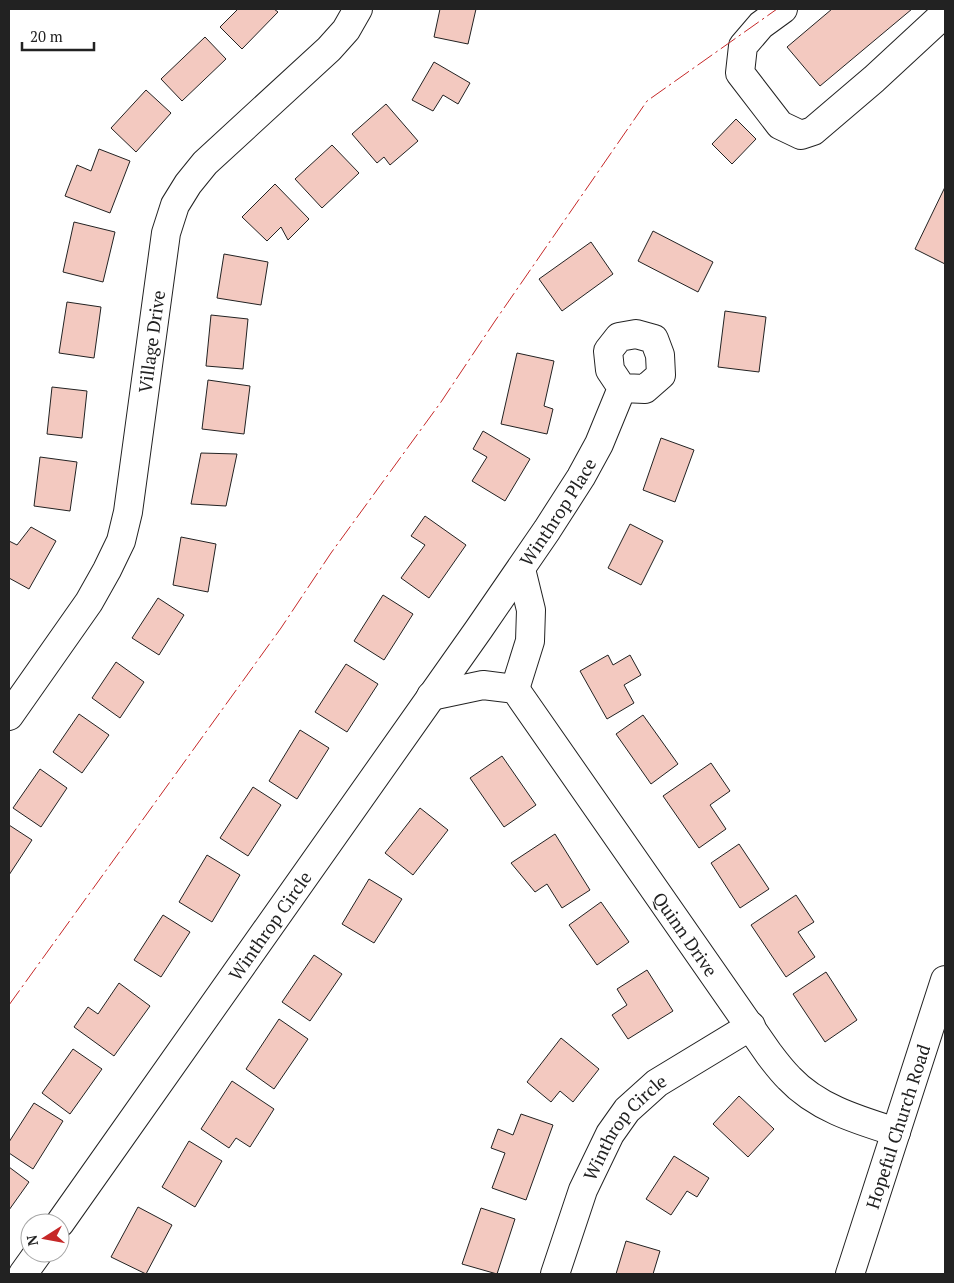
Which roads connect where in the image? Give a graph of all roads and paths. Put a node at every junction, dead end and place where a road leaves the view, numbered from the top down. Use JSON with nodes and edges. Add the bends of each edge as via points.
{"nodes":[{"id":1,"x":358,"y":9,"type":"edge"},
{"id":2,"x":783,"y":9,"type":"edge"},
{"id":3,"x":944,"y":15,"type":"edge"},
{"id":4,"x":622,"y":388,"type":"dead end"},
{"id":5,"x":521,"y":569,"type":"junction"},
{"id":6,"x":479,"y":629,"type":"joint"},
{"id":7,"x":515,"y":689,"type":"junction"},
{"id":8,"x":431,"y":696,"type":"junction"},
{"id":9,"x":9,"y":716,"type":"edge"},
{"id":10,"x":945,"y":980,"type":"edge"},
{"id":11,"x":751,"y":1026,"type":"junction"},
{"id":12,"x":896,"y":1132,"type":"junction"},
{"id":13,"x":67,"y":1213,"type":"edge"},
{"id":14,"x":31,"y":1263,"type":"edge"},
{"id":15,"x":24,"y":1274,"type":"edge"},
{"id":16,"x":554,"y":1274,"type":"edge"},
{"id":17,"x":850,"y":1274,"type":"edge"}],
"edges":[{"from":1,"to":9,"type":"street","name":"Village Drive","via":[[346,30],[329,49],[205,162],[175,205],[166,233],[128,512],[121,541],[89,602]]},
{"from":2,"to":3,"type":"street","via":[[761,25],[743,46],[740,73],[780,125],[801,136],[813,131],[874,80]]},
{"from":4,"to":5,"type":"street","name":"Winthrop Place","via":[[599,444]]},
{"from":5,"to":6,"type":"street","name":"Winthrop Place"},
{"from":5,"to":7,"type":"street","via":[[530,610],[530,641]]},
{"from":6,"to":8,"type":"street","name":"Winthrop Circle"},
{"from":7,"to":8,"type":"street","via":[[483,685]]},
{"from":7,"to":11,"type":"street","name":"Quinn Drive"},
{"from":8,"to":13,"type":"street","name":"Winthrop Circle"},
{"from":10,"to":12,"type":"street","name":"Hopeful Church Road"},
{"from":11,"to":12,"type":"street","name":"Quinn Drive","via":[[789,1079],[814,1099],[843,1114]]},
{"from":11,"to":16,"type":"street","name":"Winthrop Circle","via":[[657,1083],[627,1110],[610,1134],[583,1190]]},
{"from":12,"to":17,"type":"street","name":"Hopeful Church Road"},
{"from":14,"to":15,"type":"street"}]}
